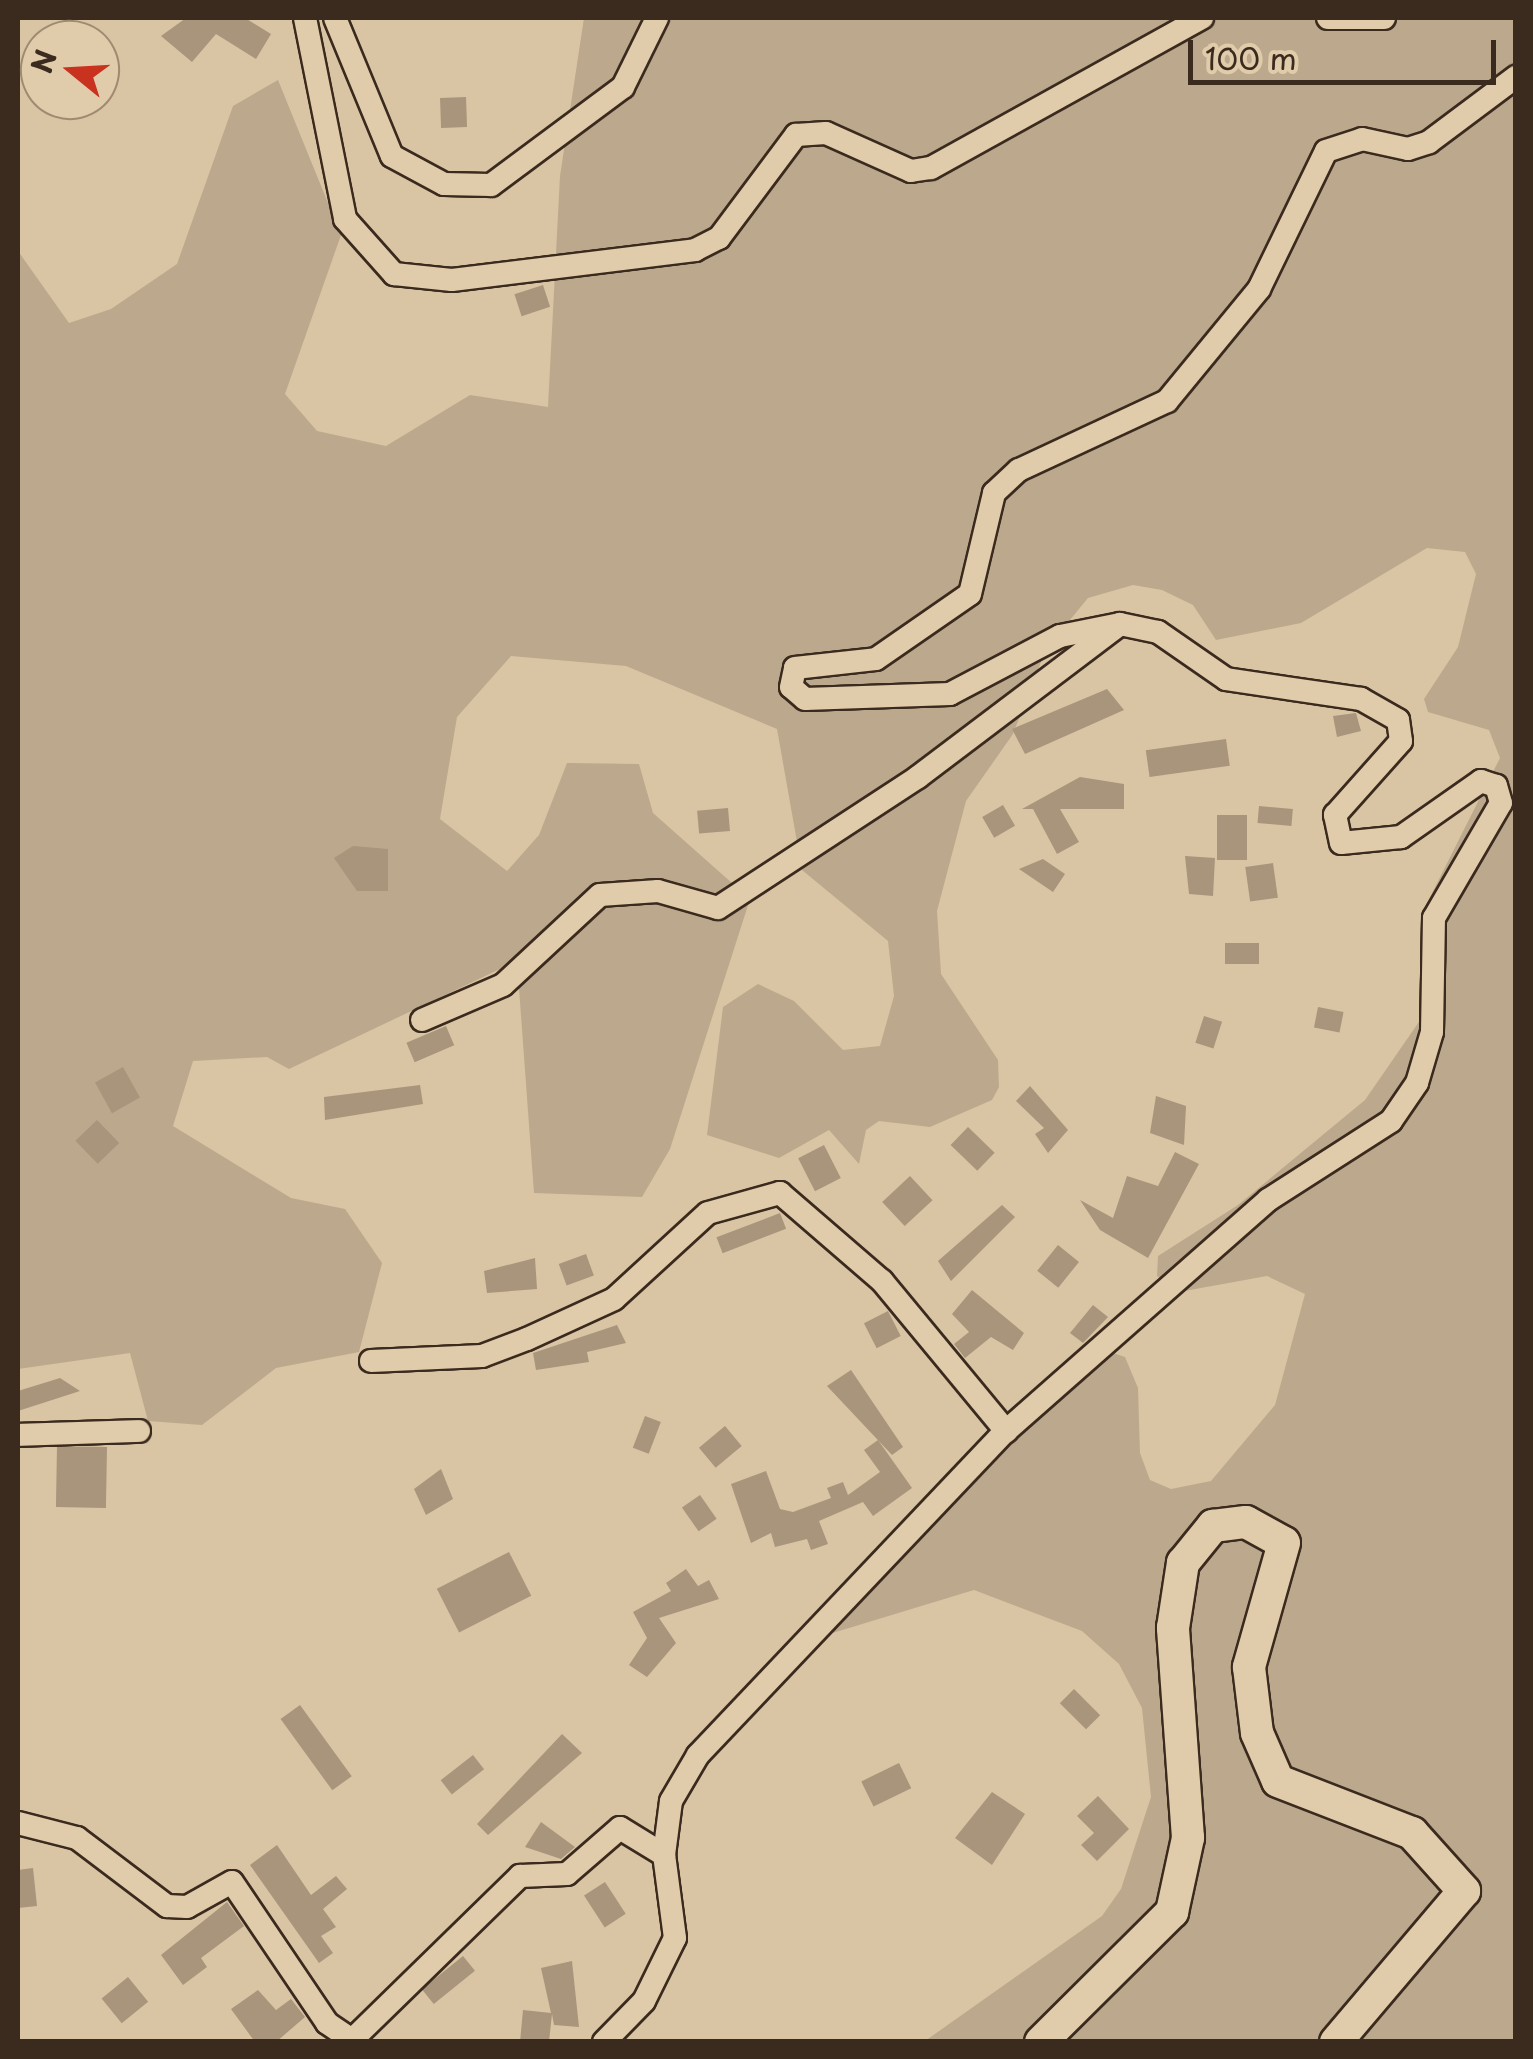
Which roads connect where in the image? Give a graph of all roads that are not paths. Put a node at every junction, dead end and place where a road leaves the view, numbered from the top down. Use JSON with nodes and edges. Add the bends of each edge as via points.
{"nodes":[{"id":1,"x":305,"y":18,"type":"edge"},
{"id":2,"x":334,"y":18,"type":"edge"},
{"id":3,"x":657,"y":18,"type":"edge"},
{"id":4,"x":1202,"y":18,"type":"edge"},
{"id":5,"x":1328,"y":18,"type":"edge"},
{"id":6,"x":1384,"y":18,"type":"edge"},
{"id":7,"x":1516,"y":77,"type":"edge"},
{"id":8,"x":1120,"y":624,"type":"junction"},
{"id":9,"x":422,"y":1020,"type":"dead end"},
{"id":10,"x":371,"y":1361,"type":"dead end"},
{"id":11,"x":138,"y":1431,"type":"dead end"},
{"id":12,"x":1006,"y":1432,"type":"junction"},
{"id":13,"x":18,"y":1435,"type":"edge"},
{"id":14,"x":18,"y":1825,"type":"edge"},
{"id":15,"x":664,"y":1855,"type":"junction"},
{"id":16,"x":604,"y":2042,"type":"edge"},
{"id":17,"x":1041,"y":2042,"type":"edge"},
{"id":18,"x":1336,"y":2042,"type":"edge"}],
"edges":[{"from":1,"to":4,"type":"street","via":[[345,219],[394,274],[452,280],[695,250],[719,238],[796,135],[826,133],[911,171],[931,168]]},
{"from":2,"to":3,"type":"street","via":[[392,156],[444,184],[492,185],[623,87]]},
{"from":5,"to":6,"type":"street"},
{"from":7,"to":8,"type":"street","via":[[1429,142],[1408,149],[1362,139],[1326,151],[1259,289],[1167,401],[1019,470],[994,493],[970,594],[933,626],[876,659],[795,668],[791,687],[804,699],[950,694],[1060,636]]},
{"from":8,"to":9,"type":"street","via":[[902,788],[718,908],[658,891],[600,895],[503,985]]},
{"from":8,"to":12,"type":"street","via":[[1158,632],[1226,679],[1362,698],[1398,720],[1402,741],[1335,815],[1341,843],[1402,837],[1481,781],[1496,786],[1501,803],[1434,918],[1432,1032],[1416,1083],[1391,1121],[1268,1200]]},
{"from":10,"to":12,"type":"street","via":[[482,1356],[527,1339],[614,1299],[708,1213],[780,1193],[882,1281]]},
{"from":11,"to":13,"type":"street"},
{"from":12,"to":15,"type":"street","via":[[698,1754],[671,1801]]},
{"from":14,"to":15,"type":"street","via":[[77,1838],[167,1906],[187,1907],[232,1882],[327,2023],[352,2040],[520,1876],[567,1874],[620,1828]]},
{"from":15,"to":16,"type":"street","via":[[675,1938],[644,2000]]},
{"from":17,"to":18,"type":"main road","via":[[1172,1912],[1188,1838],[1172,1628],[1184,1563],[1213,1526],[1246,1522],[1284,1543],[1249,1667],[1257,1733],[1278,1782],[1412,1832],[1464,1891]]}]}
